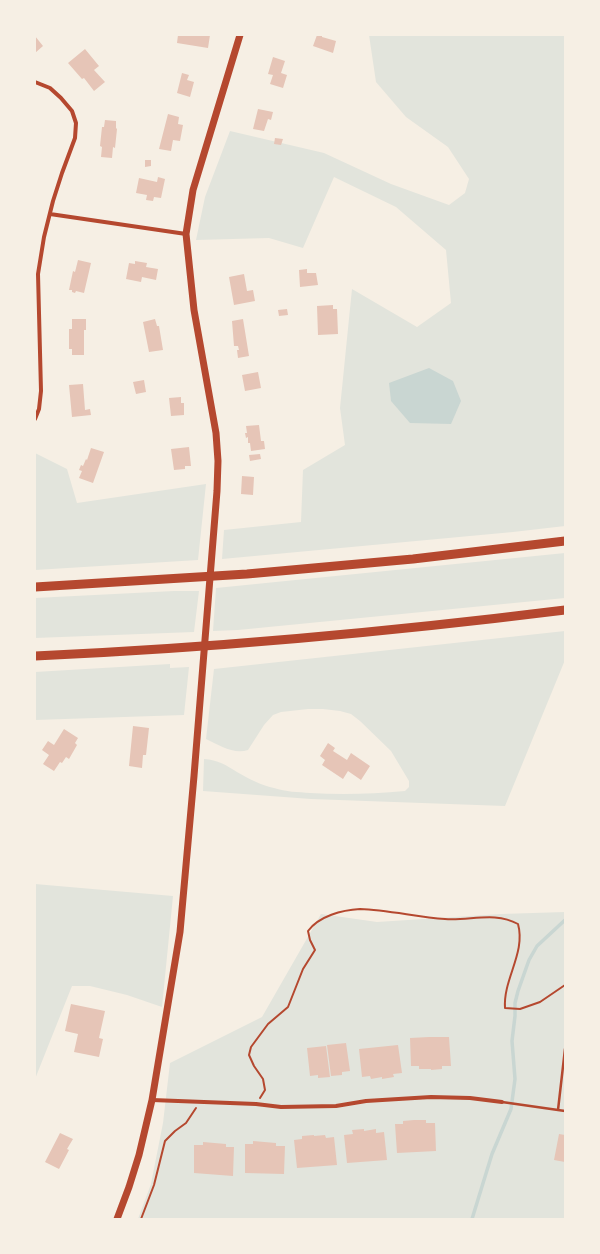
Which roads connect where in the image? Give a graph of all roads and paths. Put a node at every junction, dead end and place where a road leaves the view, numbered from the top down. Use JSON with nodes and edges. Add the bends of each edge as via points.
{"nodes":[{"id":1,"x":240,"y":35,"type":"edge"},
{"id":2,"x":35,"y":82,"type":"edge"},
{"id":3,"x":50,"y":214,"type":"junction"},
{"id":4,"x":186,"y":234,"type":"junction"},
{"id":5,"x":36,"y":300,"type":"edge"},
{"id":6,"x":35,"y":419,"type":"edge"},
{"id":7,"x":565,"y":541,"type":"edge"},
{"id":8,"x":35,"y":587,"type":"edge"},
{"id":9,"x":565,"y":610,"type":"edge"},
{"id":10,"x":35,"y":656,"type":"edge"},
{"id":11,"x":565,"y":985,"type":"edge"},
{"id":12,"x":565,"y":1049,"type":"edge"},
{"id":13,"x":152,"y":1100,"type":"junction"},
{"id":14,"x":502,"y":1102,"type":"joint"},
{"id":15,"x":200,"y":1103,"type":"junction"},
{"id":16,"x":256,"y":1104,"type":"junction"},
{"id":17,"x":558,"y":1110,"type":"junction"},
{"id":18,"x":565,"y":1111,"type":"edge"},
{"id":19,"x":117,"y":1219,"type":"edge"},
{"id":20,"x":141,"y":1219,"type":"edge"}],
"edges":[{"from":1,"to":4,"type":"main road","via":[[193,190]]},
{"from":2,"to":3,"type":"street","via":[[50,88],[61,98],[72,111],[76,123],[75,138]]},
{"from":3,"to":4,"type":"street"},
{"from":3,"to":5,"type":"street","via":[[41,253]]},
{"from":4,"to":13,"type":"main road","via":[[194,310],[216,428],[218,470],[180,932]]},
{"from":5,"to":6,"type":"street","via":[[41,390]]},
{"from":7,"to":8,"type":"highway","via":[[247,574]]},
{"from":9,"to":10,"type":"highway","via":[[237,644]]},
{"from":11,"to":16,"type":"path","via":[[540,1002],[520,1008],[506,1008],[507,985],[519,948],[520,933],[518,924],[509,919],[484,916],[446,919],[360,908],[335,914],[312,925],[308,931],[315,950],[303,969],[288,1007],[268,1024],[251,1047],[249,1055],[263,1079],[265,1090]]},
{"from":12,"to":17,"type":"lane"},
{"from":13,"to":15,"type":"street"},
{"from":13,"to":19,"type":"main road","via":[[140,1152]]},
{"from":14,"to":16,"type":"street","via":[[431,1097],[366,1101],[336,1106],[281,1107]]},
{"from":14,"to":17,"type":"lane"},
{"from":15,"to":16,"type":"street"},
{"from":15,"to":20,"type":"path","via":[[186,1123],[165,1141],[154,1185]]},
{"from":17,"to":18,"type":"lane"}]}
